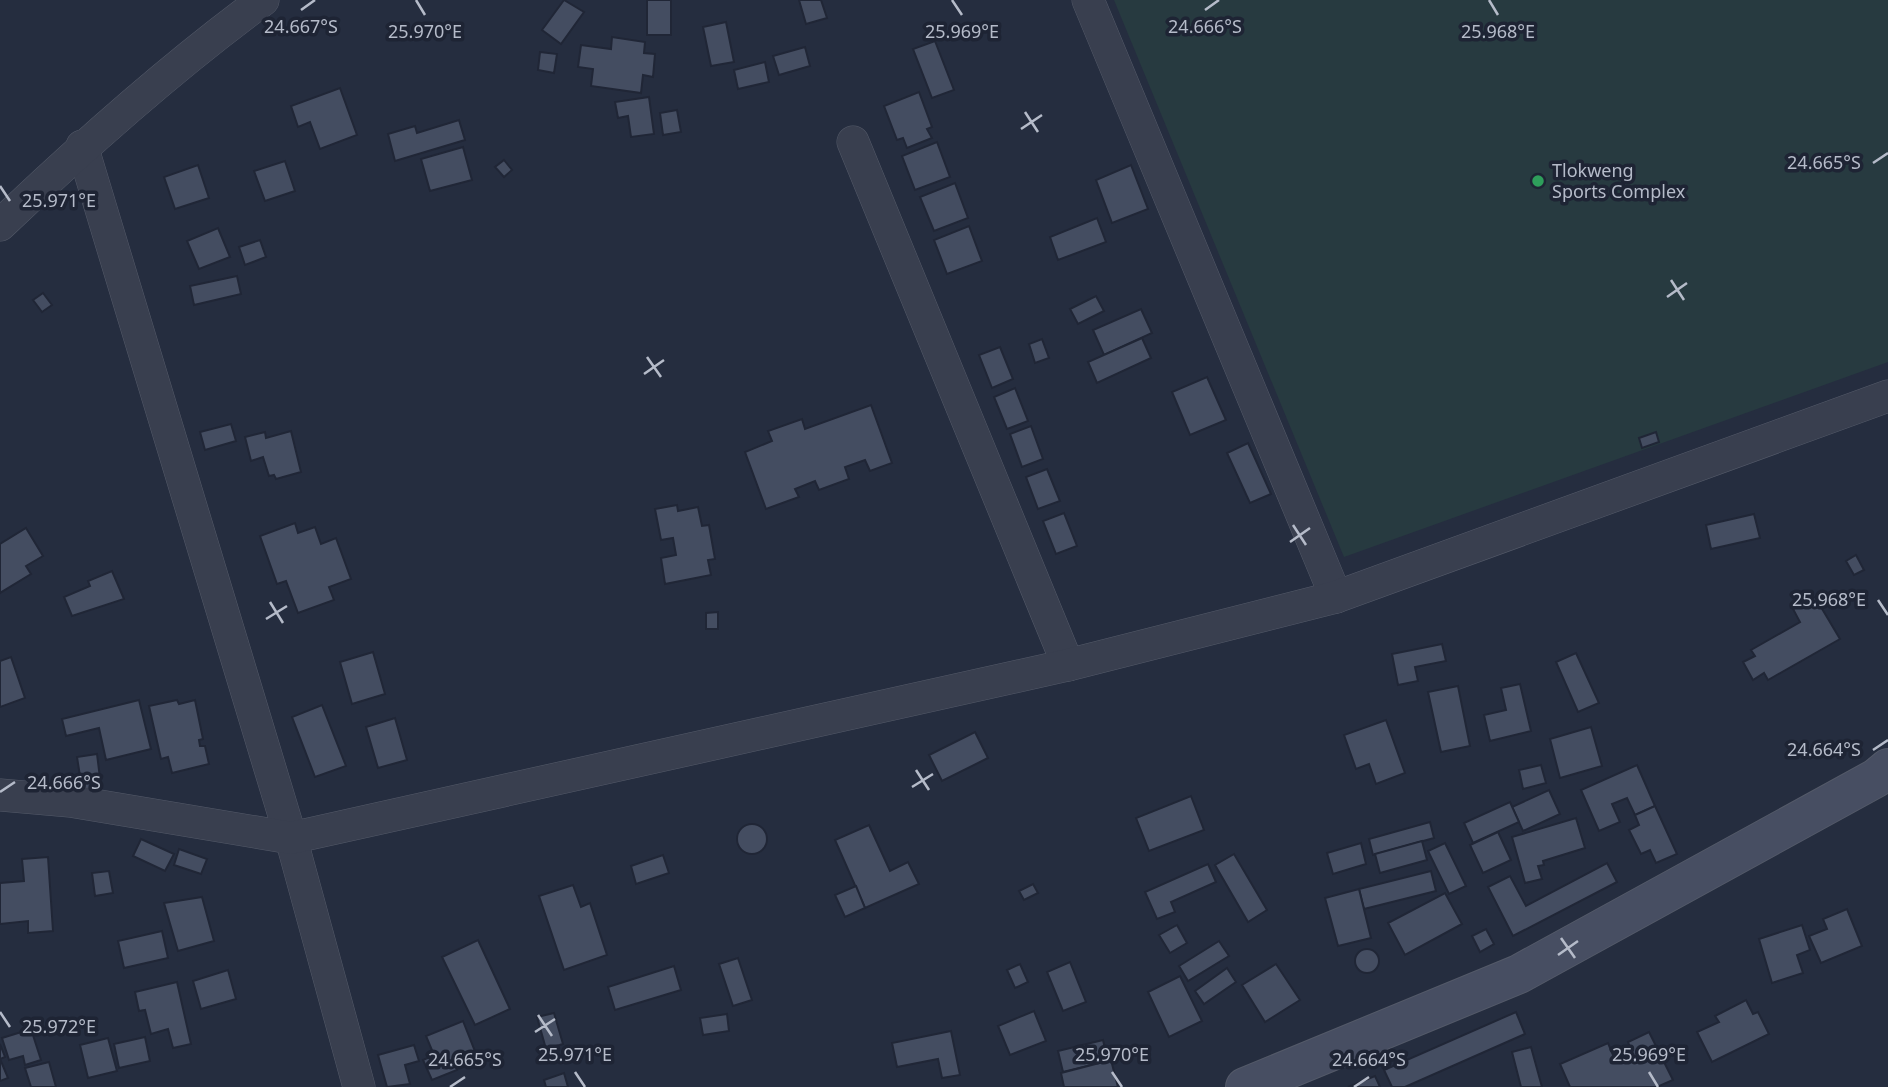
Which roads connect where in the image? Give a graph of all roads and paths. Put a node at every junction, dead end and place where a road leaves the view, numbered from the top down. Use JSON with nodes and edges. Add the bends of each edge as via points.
{"nodes":[{"id":1,"x":263,"y":0,"type":"edge"},
{"id":2,"x":1088,"y":0,"type":"edge"},
{"id":3,"x":853,"y":142,"type":"dead end"},
{"id":4,"x":82,"y":146,"type":"junction"},
{"id":5,"x":0,"y":225,"type":"edge"},
{"id":6,"x":1888,"y":396,"type":"edge"},
{"id":7,"x":1336,"y":597,"type":"junction"},
{"id":8,"x":1068,"y":665,"type":"junction"},
{"id":9,"x":1888,"y":768,"type":"edge"},
{"id":10,"x":0,"y":795,"type":"edge"},
{"id":11,"x":291,"y":838,"type":"junction"},
{"id":12,"x":1282,"y":1080,"type":"edge"},
{"id":13,"x":359,"y":1087,"type":"edge"},
{"id":14,"x":1245,"y":1087,"type":"edge"}],
"edges":[{"from":1,"to":4,"type":"street","via":[[192,52]]},
{"from":2,"to":7,"type":"street"},
{"from":3,"to":8,"type":"street"},
{"from":4,"to":5,"type":"street"},
{"from":4,"to":11,"type":"street"},
{"from":6,"to":7,"type":"street"},
{"from":7,"to":8,"type":"street"},
{"from":8,"to":11,"type":"street"},
{"from":9,"to":12,"type":"street","via":[[1519,974]]},
{"from":10,"to":11,"type":"street","via":[[70,800]]},
{"from":11,"to":13,"type":"street"},
{"from":12,"to":14,"type":"street"}]}
